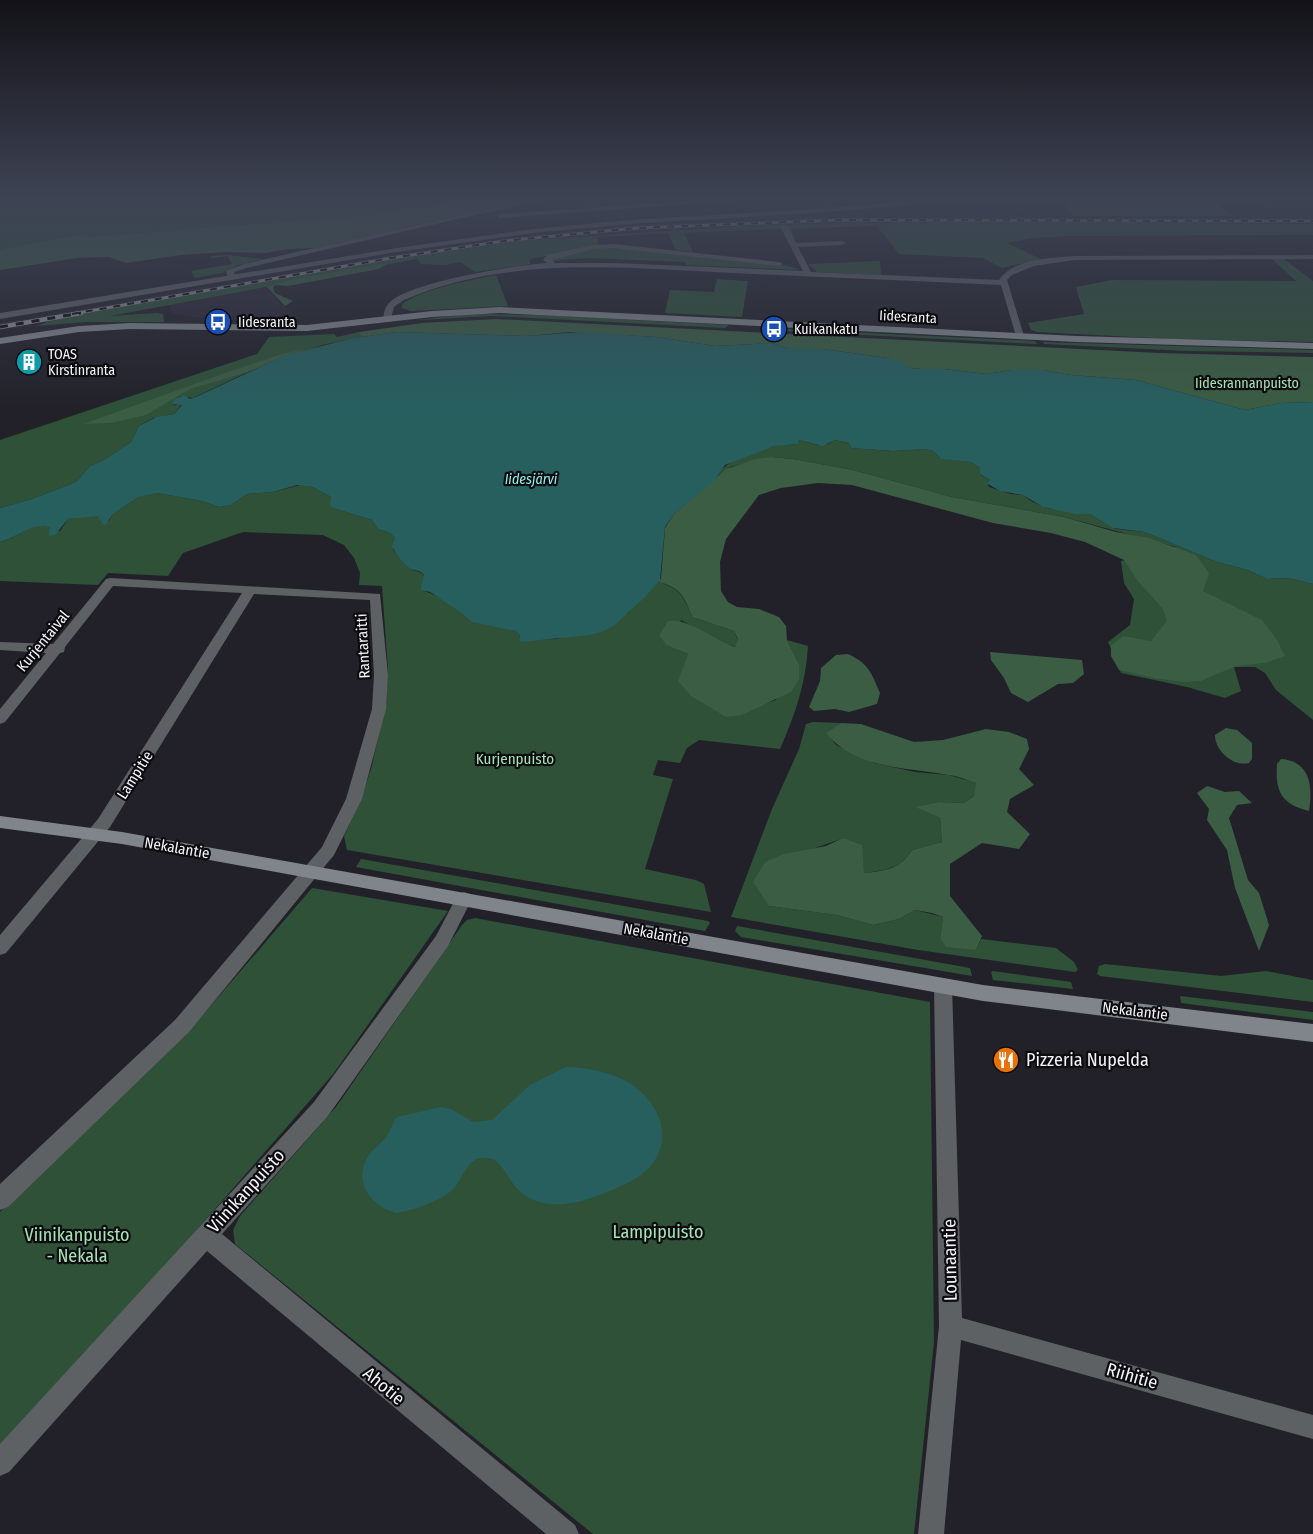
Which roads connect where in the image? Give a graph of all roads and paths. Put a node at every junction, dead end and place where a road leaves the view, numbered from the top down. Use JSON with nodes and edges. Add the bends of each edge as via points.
{"nodes":[{"id":1,"x":240,"y":268,"type":"edge"},
{"id":2,"x":292,"y":268,"type":"edge"},
{"id":3,"x":533,"y":268,"type":"edge"},
{"id":4,"x":724,"y":268,"type":"edge"},
{"id":5,"x":787,"y":268,"type":"edge"},
{"id":6,"x":1019,"y":268,"type":"edge"},
{"id":7,"x":806,"y":270,"type":"junction"},
{"id":8,"x":232,"y":278,"type":"junction"},
{"id":9,"x":1003,"y":283,"type":"junction"},
{"id":10,"x":0,"y":316,"type":"edge"},
{"id":11,"x":387,"y":320,"type":"junction"},
{"id":12,"x":1020,"y":336,"type":"junction"},
{"id":13,"x":0,"y":341,"type":"edge"},
{"id":14,"x":1313,"y":346,"type":"edge"},
{"id":15,"x":110,"y":582,"type":"joint"},
{"id":16,"x":251,"y":589,"type":"junction"},
{"id":17,"x":0,"y":646,"type":"edge"},
{"id":18,"x":58,"y":649,"type":"junction"},
{"id":19,"x":0,"y":719,"type":"edge"},
{"id":20,"x":0,"y":822,"type":"edge"},
{"id":21,"x":97,"y":834,"type":"junction"},
{"id":22,"x":312,"y":872,"type":"junction"},
{"id":23,"x":464,"y":899,"type":"junction"},
{"id":24,"x":0,"y":948,"type":"edge"},
{"id":25,"x":943,"y":986,"type":"junction"},
{"id":26,"x":1313,"y":1034,"type":"edge"},
{"id":27,"x":0,"y":1199,"type":"edge"},
{"id":28,"x":206,"y":1234,"type":"junction"},
{"id":29,"x":951,"y":1326,"type":"junction"},
{"id":30,"x":1313,"y":1427,"type":"edge"},
{"id":31,"x":0,"y":1463,"type":"edge"},
{"id":32,"x":566,"y":1534,"type":"edge"},
{"id":33,"x":931,"y":1534,"type":"edge"}],
"edges":[{"from":1,"to":8,"type":"street","via":[[230,271]]},
{"from":2,"to":8,"type":"street"},
{"from":3,"to":11,"type":"street","via":[[479,275],[428,289],[394,302]]},
{"from":4,"to":7,"type":"street"},
{"from":5,"to":7,"type":"street"},
{"from":6,"to":9,"type":"street","via":[[1004,277]]},
{"from":7,"to":9,"type":"street"},
{"from":8,"to":10,"type":"street"},
{"from":9,"to":12,"type":"street"},
{"from":11,"to":12,"type":"main road","name":"Iidesranta","via":[[457,312],[519,311]]},
{"from":11,"to":13,"type":"main road","name":"Iidesranta","via":[[292,328],[130,326]]},
{"from":12,"to":14,"type":"main road","name":"Iidesranta"},
{"from":15,"to":16,"type":"street","name":"Rantaraitti"},
{"from":15,"to":18,"type":"street","name":"Kurjentaival"},
{"from":16,"to":21,"type":"street","name":"Lampitie"},
{"from":16,"to":22,"type":"street","name":"Rantaraitti","via":[[376,597],[381,675],[375,727],[354,799],[328,851]]},
{"from":17,"to":18,"type":"street"},
{"from":18,"to":19,"type":"street","name":"Kurjentaival"},
{"from":20,"to":21,"type":"main road","name":"Nekalantie"},
{"from":21,"to":22,"type":"main road","name":"Nekalantie"},
{"from":21,"to":24,"type":"street","name":"Lampitie"},
{"from":22,"to":23,"type":"main road","name":"Nekalantie"},
{"from":22,"to":27,"type":"street","via":[[182,1026]]},
{"from":23,"to":25,"type":"main road","name":"Nekalantie"},
{"from":23,"to":28,"type":"street","name":"Viinikanpuisto","via":[[442,941],[321,1109]]},
{"from":25,"to":26,"type":"main road","name":"Nekalantie"},
{"from":25,"to":29,"type":"street","name":"Lounaantie"},
{"from":28,"to":31,"type":"street","name":"Viinikanpuisto"},
{"from":28,"to":32,"type":"street","name":"Ahotie"},
{"from":29,"to":30,"type":"street","name":"Riihitie"},
{"from":29,"to":33,"type":"street","name":"Lounaantie"}]}
